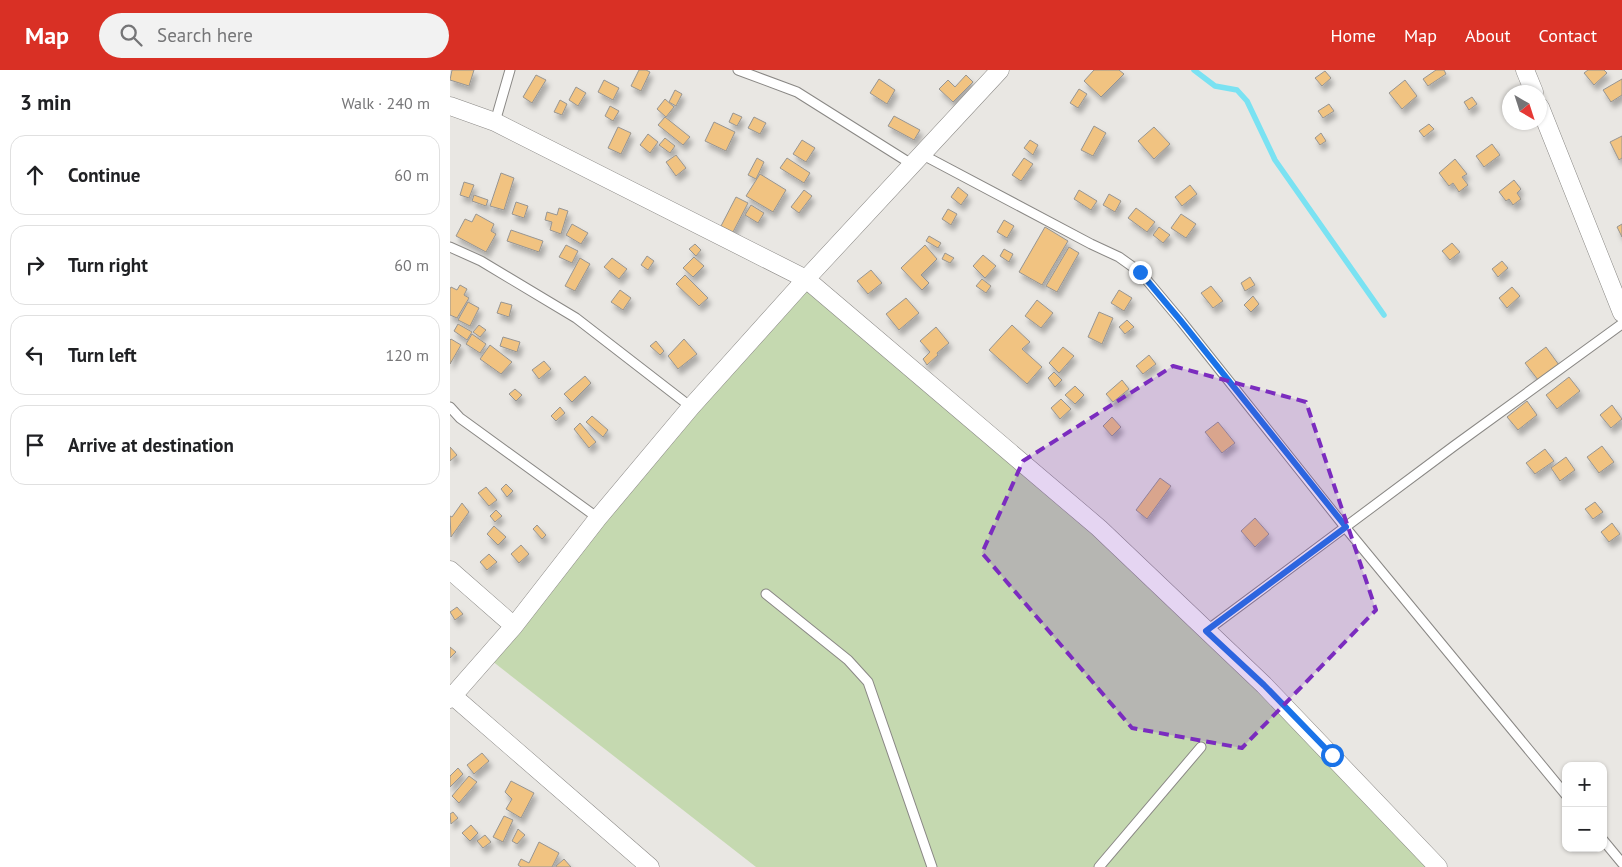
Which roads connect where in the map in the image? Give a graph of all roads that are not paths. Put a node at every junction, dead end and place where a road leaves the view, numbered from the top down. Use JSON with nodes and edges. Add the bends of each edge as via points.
{"nodes":[{"id":1,"x":510,"y":70,"type":"edge"},
{"id":2,"x":738,"y":70,"type":"edge"},
{"id":3,"x":1000,"y":70,"type":"edge"},
{"id":4,"x":1525,"y":70,"type":"edge"},
{"id":5,"x":1531,"y":85,"type":"edge"},
{"id":6,"x":450,"y":106,"type":"edge"},
{"id":7,"x":495,"y":122,"type":"junction"},
{"id":8,"x":1547,"y":125,"type":"edge"},
{"id":9,"x":918,"y":160,"type":"junction"},
{"id":10,"x":450,"y":247,"type":"edge"},
{"id":11,"x":806,"y":279,"type":"junction"},
{"id":12,"x":1622,"y":313,"type":"edge"},
{"id":13,"x":1622,"y":324,"type":"edge"},
{"id":14,"x":450,"y":407,"type":"edge"},
{"id":15,"x":691,"y":407,"type":"junction"},
{"id":16,"x":598,"y":518,"type":"junction"},
{"id":17,"x":1346,"y":527,"type":"junction"},
{"id":18,"x":450,"y":570,"type":"edge"},
{"id":19,"x":766,"y":594,"type":"dead end"},
{"id":20,"x":514,"y":626,"type":"junction"},
{"id":21,"x":1206,"y":631,"type":"junction"},
{"id":22,"x":452,"y":698,"type":"edge"},
{"id":23,"x":1201,"y":747,"type":"dead end"},
{"id":24,"x":1562,"y":790,"type":"edge"},
{"id":25,"x":1607,"y":845,"type":"edge"},
{"id":26,"x":1622,"y":863,"type":"edge"},
{"id":27,"x":650,"y":867,"type":"edge"},
{"id":28,"x":932,"y":867,"type":"edge"},
{"id":29,"x":1099,"y":867,"type":"edge"},
{"id":30,"x":1438,"y":867,"type":"edge"}],
"edges":[{"from":1,"to":7,"type":"lane"},
{"from":2,"to":9,"type":"lane","via":[[797,92]]},
{"from":3,"to":9,"type":"street"},
{"from":4,"to":5,"type":"street"},
{"from":6,"to":7,"type":"street"},
{"from":7,"to":11,"type":"street"},
{"from":8,"to":12,"type":"street"},
{"from":9,"to":11,"type":"street"},
{"from":9,"to":17,"type":"lane","via":[[1120,257],[1140,272]]},
{"from":10,"to":15,"type":"lane","via":[[481,261],[576,318]]},
{"from":11,"to":15,"type":"street"},
{"from":11,"to":21,"type":"street","via":[[1099,528]]},
{"from":13,"to":17,"type":"lane"},
{"from":14,"to":16,"type":"lane","via":[[460,418]]},
{"from":15,"to":16,"type":"street"},
{"from":16,"to":20,"type":"street"},
{"from":17,"to":21,"type":"lane"},
{"from":17,"to":24,"type":"lane"},
{"from":18,"to":20,"type":"street"},
{"from":19,"to":28,"type":"lane","via":[[848,660],[868,682]]},
{"from":20,"to":22,"type":"street"},
{"from":21,"to":30,"type":"street","via":[[1264,685]]},
{"from":22,"to":27,"type":"street"},
{"from":23,"to":29,"type":"lane"},
{"from":25,"to":26,"type":"lane"}]}
